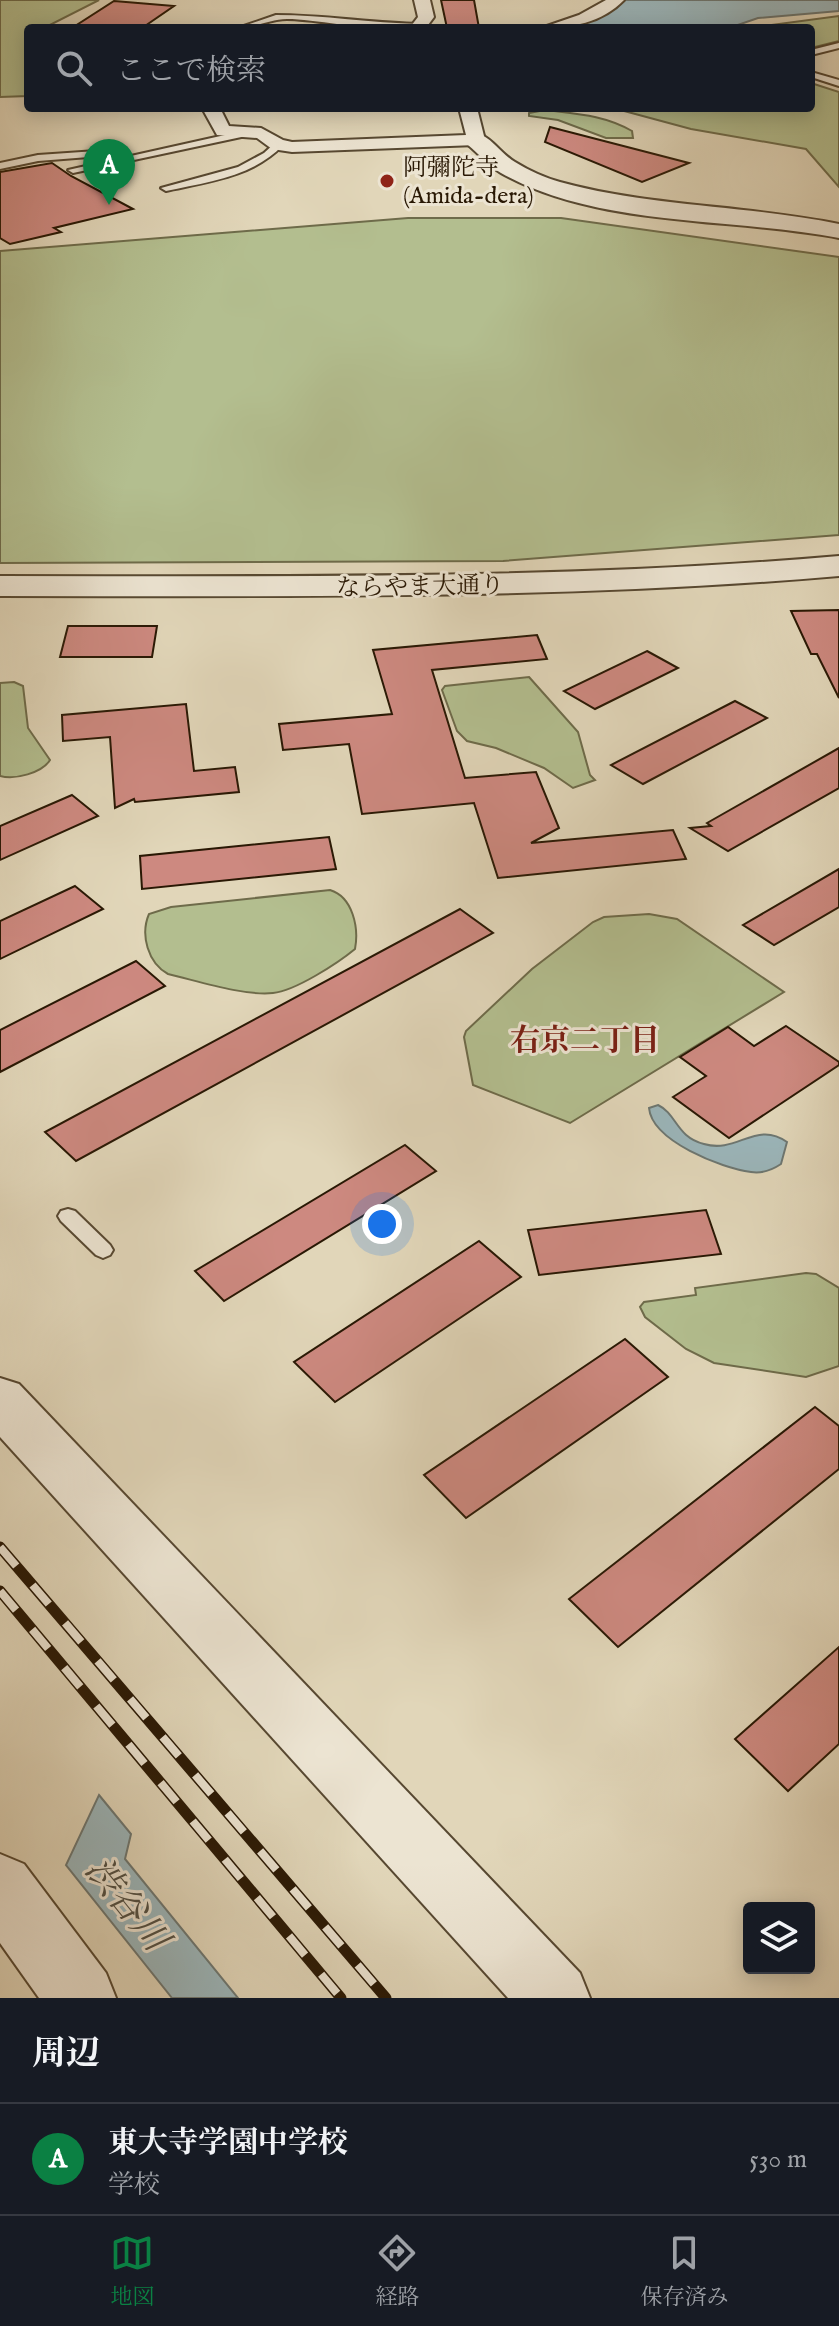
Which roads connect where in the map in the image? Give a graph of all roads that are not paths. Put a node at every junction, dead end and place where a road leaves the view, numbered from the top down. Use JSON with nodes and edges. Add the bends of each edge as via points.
{"nodes":[{"id":1,"x":422,"y":0,"type":"edge"},
{"id":2,"x":616,"y":0,"type":"edge"},
{"id":3,"x":254,"y":24,"type":"edge"},
{"id":4,"x":354,"y":24,"type":"edge"},
{"id":5,"x":422,"y":24,"type":"edge"},
{"id":6,"x":572,"y":24,"type":"edge"},
{"id":7,"x":839,"y":45,"type":"edge"},
{"id":8,"x":815,"y":52,"type":"edge"},
{"id":9,"x":815,"y":75,"type":"edge"},
{"id":10,"x":839,"y":83,"type":"edge"},
{"id":11,"x":213,"y":112,"type":"edge"},
{"id":12,"x":257,"y":112,"type":"edge"},
{"id":13,"x":469,"y":112,"type":"edge"},
{"id":14,"x":252,"y":134,"type":"junction"},
{"id":15,"x":476,"y":140,"type":"junction"},
{"id":16,"x":278,"y":145,"type":"junction"},
{"id":17,"x":150,"y":153,"type":"junction"},
{"id":18,"x":0,"y":166,"type":"edge"},
{"id":19,"x":73,"y":170,"type":"dead end"},
{"id":20,"x":166,"y":188,"type":"dead end"},
{"id":21,"x":839,"y":231,"type":"edge"},
{"id":22,"x":839,"y":566,"type":"edge"},
{"id":23,"x":839,"y":585,"type":"edge"},
{"id":24,"x":0,"y":586,"type":"edge"},
{"id":25,"x":0,"y":606,"type":"edge"},
{"id":26,"x":68,"y":1216,"type":"dead end"},
{"id":27,"x":103,"y":1250,"type":"dead end"},
{"id":28,"x":0,"y":1400,"type":"edge"},
{"id":29,"x":0,"y":1887,"type":"edge"},
{"id":30,"x":81,"y":1998,"type":"edge"},
{"id":31,"x":555,"y":1998,"type":"edge"}],
"edges":[{"from":1,"to":5,"type":"street","via":[[426,17]]},
{"from":2,"to":6,"type":"street"},
{"from":3,"to":4,"type":"lane","via":[[288,17]]},
{"from":7,"to":8,"type":"lane"},
{"from":9,"to":10,"type":"lane"},
{"from":11,"to":14,"type":"street","via":[[220,129]]},
{"from":12,"to":14,"type":"street","via":[[262,128]]},
{"from":13,"to":15,"type":"street"},
{"from":14,"to":16,"type":"street"},
{"from":14,"to":17,"type":"lane"},
{"from":15,"to":16,"type":"street"},
{"from":15,"to":21,"type":"street","via":[[509,167],[585,197]]},
{"from":16,"to":20,"type":"lane","via":[[244,167]]},
{"from":17,"to":18,"type":"lane","via":[[59,156]]},
{"from":17,"to":19,"type":"lane"},
{"from":22,"to":24,"type":"street","name":"ならやま大通り","via":[[618,583]]},
{"from":23,"to":25,"type":"street","name":"ならやま大通り","via":[[610,601]]},
{"from":26,"to":27,"type":"lane"},
{"from":28,"to":31,"type":"street"},
{"from":29,"to":30,"type":"street"}]}
